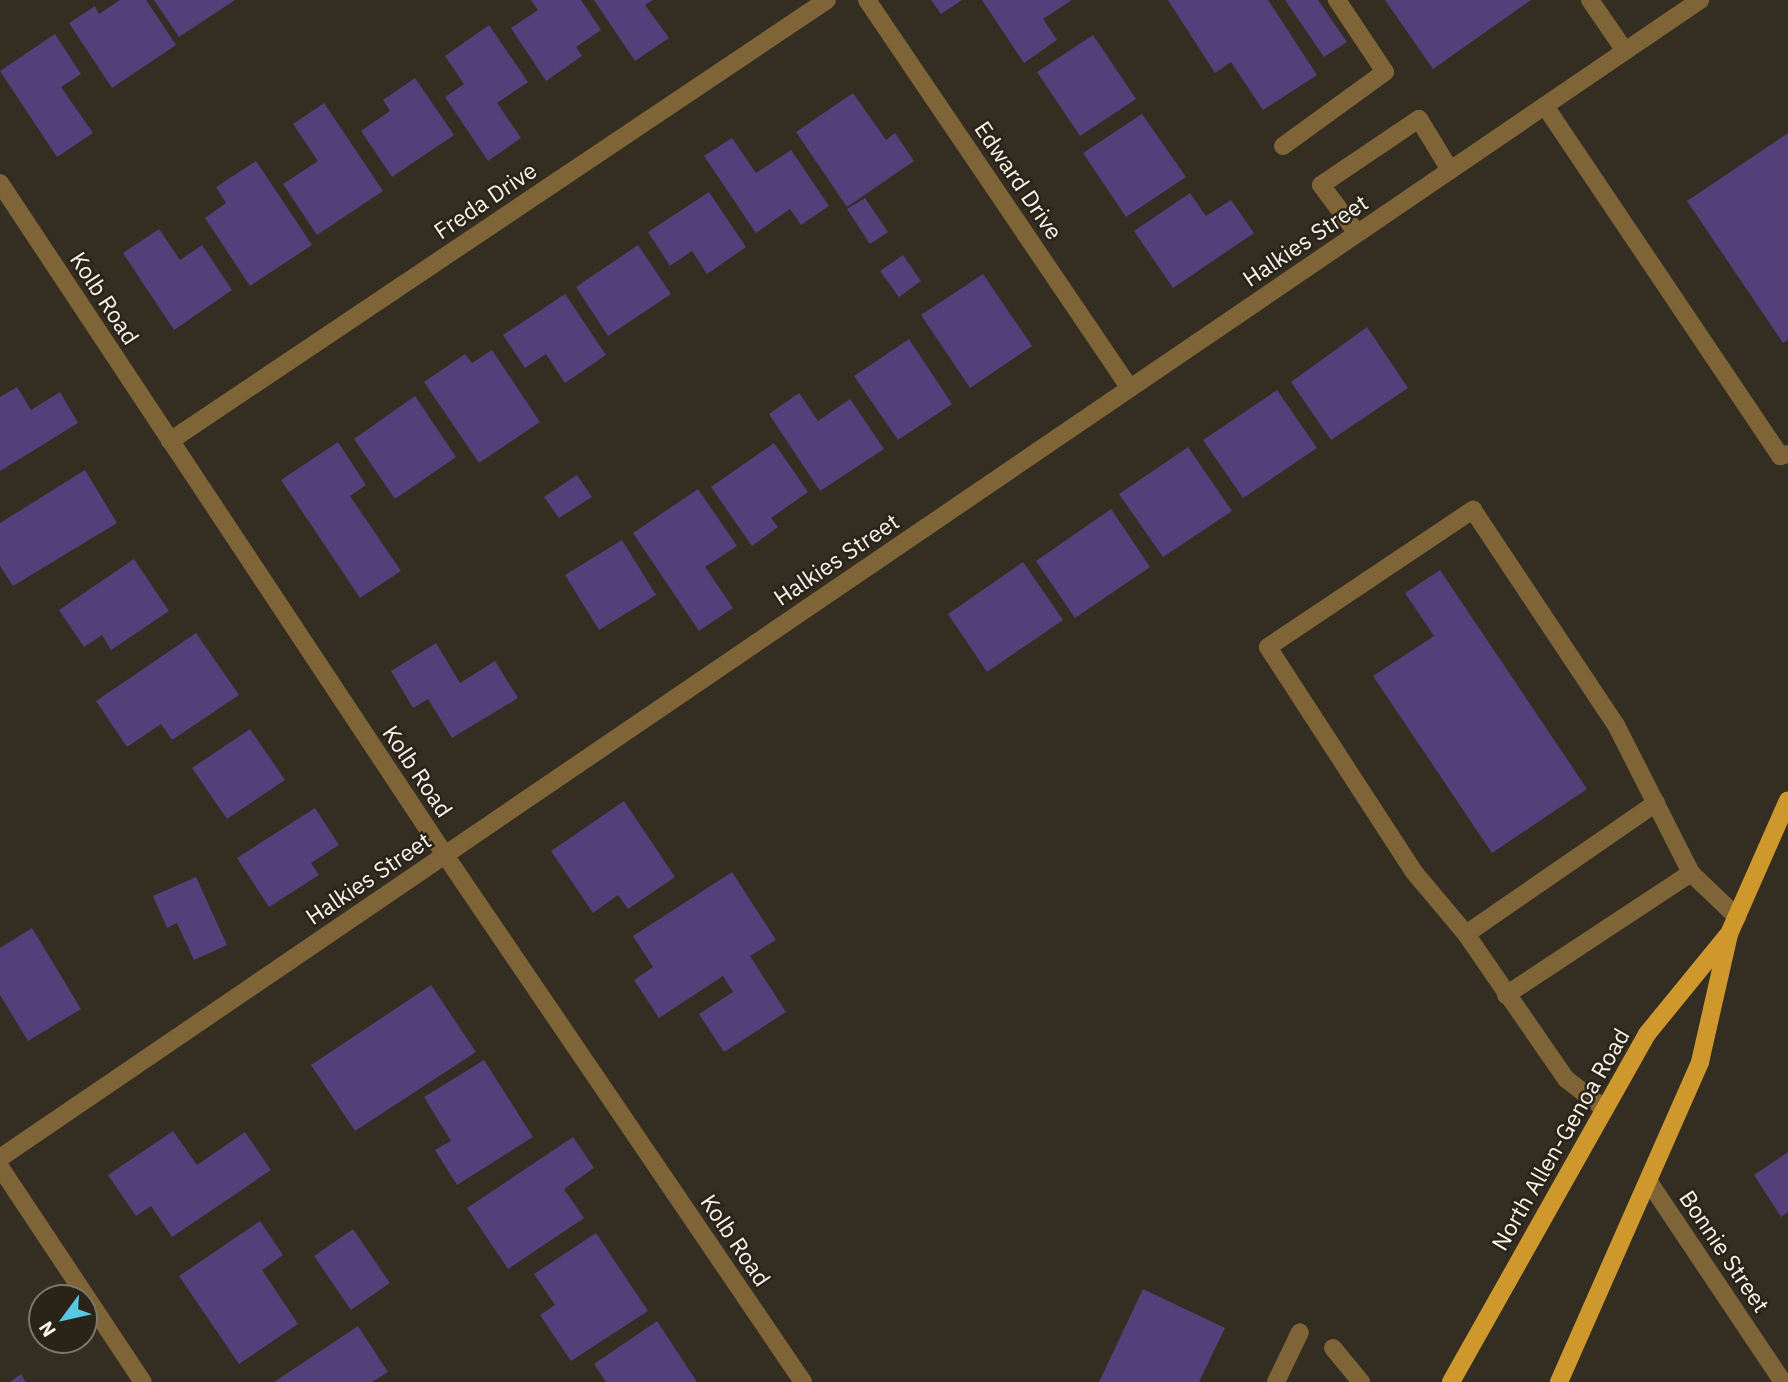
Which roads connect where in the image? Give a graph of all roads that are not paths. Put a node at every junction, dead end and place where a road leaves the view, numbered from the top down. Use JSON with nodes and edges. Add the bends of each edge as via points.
{"nodes":[{"id":1,"x":827,"y":0,"type":"edge"},
{"id":2,"x":867,"y":0,"type":"edge"},
{"id":3,"x":1337,"y":0,"type":"edge"},
{"id":4,"x":1590,"y":0,"type":"edge"},
{"id":5,"x":1700,"y":0,"type":"edge"},
{"id":6,"x":1625,"y":51,"type":"junction"},
{"id":7,"x":1545,"y":106,"type":"junction"},
{"id":8,"x":1283,"y":146,"type":"dead end"},
{"id":9,"x":1450,"y":170,"type":"junction"},
{"id":10,"x":0,"y":183,"type":"edge"},
{"id":11,"x":1357,"y":233,"type":"junction"},
{"id":12,"x":1130,"y":388,"type":"junction"},
{"id":13,"x":170,"y":441,"type":"junction"},
{"id":14,"x":1788,"y":454,"type":"edge"},
{"id":15,"x":1788,"y":800,"type":"edge"},
{"id":16,"x":1656,"y":803,"type":"junction"},
{"id":17,"x":445,"y":855,"type":"junction"},
{"id":18,"x":1691,"y":873,"type":"junction"},
{"id":19,"x":1737,"y":917,"type":"junction"},
{"id":20,"x":1466,"y":934,"type":"junction"},
{"id":21,"x":1729,"y":934,"type":"junction"},
{"id":22,"x":1506,"y":995,"type":"junction"},
{"id":23,"x":1605,"y":1109,"type":"junction"},
{"id":24,"x":0,"y":1158,"type":"edge"},
{"id":25,"x":0,"y":1167,"type":"edge"},
{"id":26,"x":1649,"y":1182,"type":"junction"},
{"id":27,"x":1300,"y":1332,"type":"dead end"},
{"id":28,"x":1333,"y":1348,"type":"dead end"},
{"id":29,"x":143,"y":1382,"type":"edge"},
{"id":30,"x":803,"y":1382,"type":"edge"},
{"id":31,"x":1276,"y":1382,"type":"edge"},
{"id":32,"x":1361,"y":1382,"type":"edge"},
{"id":33,"x":1451,"y":1382,"type":"edge"},
{"id":34,"x":1559,"y":1382,"type":"edge"},
{"id":35,"x":1783,"y":1382,"type":"edge"}],
"edges":[{"from":1,"to":13,"type":"street","name":"Freda Drive"},
{"from":2,"to":12,"type":"street","name":"Edward Drive"},
{"from":3,"to":8,"type":"street","via":[[1385,72]]},
{"from":4,"to":6,"type":"street"},
{"from":5,"to":6,"type":"street","name":"Halkies Street"},
{"from":6,"to":7,"type":"street","name":"Halkies Street"},
{"from":7,"to":9,"type":"street","name":"Halkies Street"},
{"from":7,"to":14,"type":"street","via":[[1780,456]]},
{"from":9,"to":11,"type":"street","name":"Halkies Street"},
{"from":9,"to":11,"type":"street","via":[[1419,119],[1321,185]]},
{"from":10,"to":13,"type":"street","name":"Kolb Road"},
{"from":11,"to":12,"type":"street","name":"Halkies Street"},
{"from":12,"to":17,"type":"street","name":"Halkies Street"},
{"from":13,"to":17,"type":"street","name":"Kolb Road"},
{"from":15,"to":19,"type":"main road","name":"North Allen-Genoa Road"},
{"from":16,"to":18,"type":"street"},
{"from":16,"to":20,"type":"street"},
{"from":16,"to":20,"type":"street","via":[[1616,725],[1473,510],[1268,647],[1414,872]]},
{"from":17,"to":24,"type":"street","name":"Halkies Street"},
{"from":17,"to":30,"type":"street","name":"Kolb Road"},
{"from":18,"to":19,"type":"street"},
{"from":18,"to":22,"type":"street"},
{"from":19,"to":21,"type":"main road","name":"North Allen-Genoa Road"},
{"from":20,"to":22,"type":"street"},
{"from":21,"to":23,"type":"main road","name":"North Allen-Genoa Road","via":[[1647,1034]]},
{"from":21,"to":26,"type":"main road","name":"North Allen-Genoa Road","via":[[1700,1062]]},
{"from":22,"to":23,"type":"street","via":[[1566,1079]]},
{"from":23,"to":33,"type":"main road","name":"North Allen-Genoa Road"},
{"from":25,"to":29,"type":"street"},
{"from":26,"to":34,"type":"main road","name":"North Allen-Genoa Road"},
{"from":26,"to":35,"type":"street","name":"Bonnie Street"},
{"from":27,"to":31,"type":"street"},
{"from":28,"to":32,"type":"street"}]}
